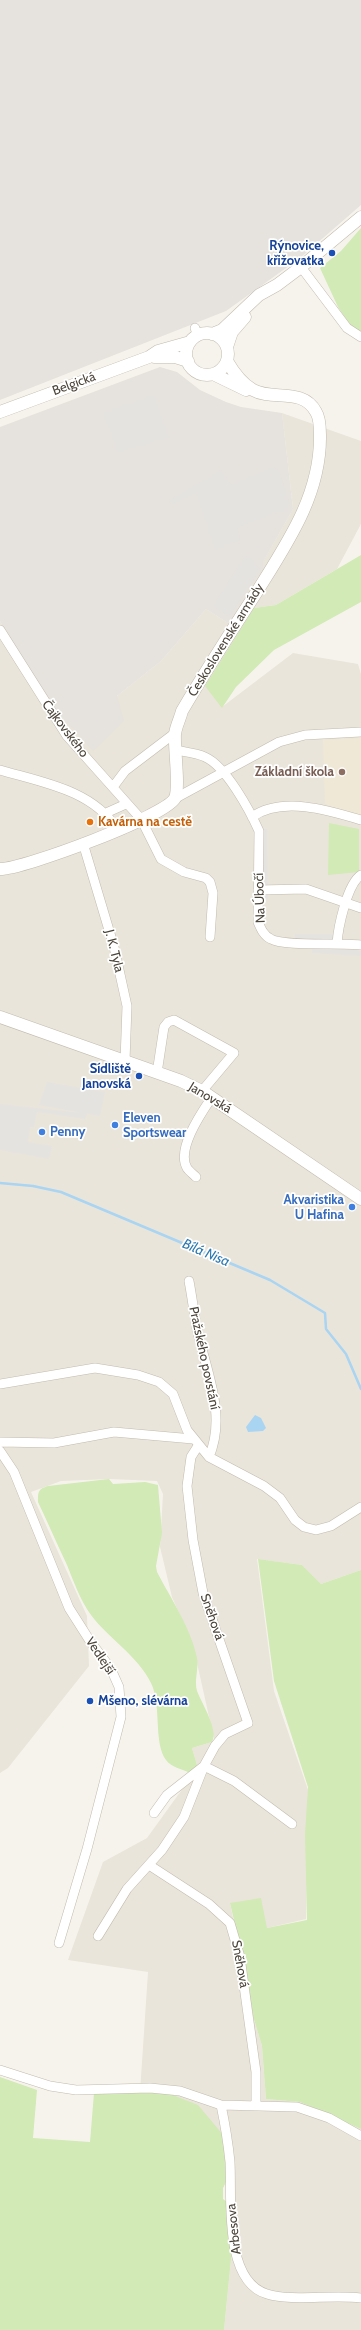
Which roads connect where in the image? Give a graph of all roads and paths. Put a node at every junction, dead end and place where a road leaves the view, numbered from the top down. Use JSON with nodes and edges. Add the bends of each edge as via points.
{"nodes":[{"id":1,"x":361,"y":217,"type":"edge"},
{"id":2,"x":301,"y":267,"type":"junction"},
{"id":3,"x":277,"y":285,"type":"junction"},
{"id":4,"x":212,"y":334,"type":"junction"},
{"id":5,"x":194,"y":335,"type":"junction"},
{"id":6,"x":361,"y":337,"type":"edge"},
{"id":7,"x":227,"y":347,"type":"junction"},
{"id":8,"x":149,"y":357,"type":"junction"},
{"id":9,"x":227,"y":361,"type":"junction"},
{"id":10,"x":188,"y":362,"type":"junction"},
{"id":11,"x":213,"y":374,"type":"junction"},
{"id":12,"x":253,"y":390,"type":"junction"},
{"id":13,"x":0,"y":412,"type":"edge"},
{"id":14,"x":0,"y":630,"type":"edge"},
{"id":15,"x":361,"y":732,"type":"edge"},
{"id":16,"x":175,"y":733,"type":"junction"},
{"id":17,"x":175,"y":750,"type":"junction"},
{"id":18,"x":0,"y":770,"type":"edge"},
{"id":19,"x":223,"y":772,"type":"junction"},
{"id":20,"x":113,"y":787,"type":"junction"},
{"id":21,"x":174,"y":800,"type":"junction"},
{"id":22,"x":126,"y":804,"type":"junction"},
{"id":23,"x":106,"y":813,"type":"junction"},
{"id":24,"x":252,"y":817,"type":"junction"},
{"id":25,"x":141,"y":819,"type":"junction"},
{"id":26,"x":361,"y":820,"type":"edge"},
{"id":27,"x":117,"y":829,"type":"junction"},
{"id":28,"x":83,"y":843,"type":"junction"},
{"id":29,"x":0,"y":870,"type":"edge"},
{"id":30,"x":361,"y":875,"type":"edge"},
{"id":31,"x":258,"y":890,"type":"junction"},
{"id":32,"x":346,"y":903,"type":"junction"},
{"id":33,"x":361,"y":908,"type":"edge"},
{"id":34,"x":210,"y":937,"type":"dead end"},
{"id":35,"x":337,"y":944,"type":"junction"},
{"id":36,"x":361,"y":945,"type":"edge"},
{"id":37,"x":0,"y":1010,"type":"edge"},
{"id":38,"x":0,"y":1017,"type":"edge"},
{"id":39,"x":43,"y":1031,"type":"junction"},
{"id":40,"x":125,"y":1061,"type":"junction"},
{"id":41,"x":157,"y":1073,"type":"junction"},
{"id":42,"x":207,"y":1094,"type":"junction"},
{"id":43,"x":196,"y":1177,"type":"dead end"},
{"id":44,"x":361,"y":1199,"type":"edge"},
{"id":45,"x":189,"y":1281,"type":"dead end"},
{"id":46,"x":0,"y":1384,"type":"edge"},
{"id":47,"x":0,"y":1442,"type":"edge"},
{"id":48,"x":195,"y":1443,"type":"junction"},
{"id":49,"x":0,"y":1451,"type":"edge"},
{"id":50,"x":209,"y":1457,"type":"junction"},
{"id":51,"x":361,"y":1507,"type":"edge"},
{"id":52,"x":204,"y":1766,"type":"junction"},
{"id":53,"x":154,"y":1813,"type":"dead end"},
{"id":54,"x":292,"y":1824,"type":"dead end"},
{"id":55,"x":149,"y":1865,"type":"junction"},
{"id":56,"x":98,"y":1936,"type":"dead end"},
{"id":57,"x":59,"y":1943,"type":"dead end"},
{"id":58,"x":0,"y":2070,"type":"edge"},
{"id":59,"x":220,"y":2105,"type":"junction"},
{"id":60,"x":256,"y":2106,"type":"junction"},
{"id":61,"x":361,"y":2136,"type":"edge"},
{"id":62,"x":361,"y":2298,"type":"edge"}],
"edges":[{"from":1,"to":2,"type":"street"},
{"from":2,"to":3,"type":"street"},
{"from":2,"to":6,"type":"street","via":[[347,328]]},
{"from":3,"to":4,"type":"street","via":[[259,295],[222,330]]},
{"from":3,"to":7,"type":"street","via":[[238,324]]},
{"from":4,"to":5,"type":"street"},
{"from":4,"to":7,"type":"street","via":[[221,338]]},
{"from":5,"to":8,"type":"street","name":"Belgická"},
{"from":5,"to":10,"type":"street","via":[[187,352]]},
{"from":7,"to":9,"type":"street"},
{"from":8,"to":10,"type":"street","name":"Belgická","via":[[175,357]]},
{"from":8,"to":13,"type":"street","name":"Belgická"},
{"from":9,"to":11,"type":"street","via":[[222,369]]},
{"from":9,"to":12,"type":"street","name":"Československé armády","via":[[237,378]]},
{"from":10,"to":11,"type":"street","via":[[198,373]]},
{"from":11,"to":12,"type":"street","via":[[242,389]]},
{"from":12,"to":16,"type":"street","name":"Československé armády","via":[[298,397],[312,406],[317,413],[320,430],[317,472],[302,514],[288,541],[182,711]]},
{"from":14,"to":20,"type":"street","name":"Čajkovského","via":[[38,694],[67,736]]},
{"from":15,"to":19,"type":"street","via":[[294,737],[279,742]]},
{"from":16,"to":17,"type":"street","name":"Československé armády"},
{"from":16,"to":20,"type":"street","via":[[125,771]]},
{"from":17,"to":19,"type":"street","name":"Na Úbočí","via":[[206,757]]},
{"from":17,"to":21,"type":"street","name":"Československé armády"},
{"from":18,"to":23,"type":"street","via":[[60,786]]},
{"from":19,"to":21,"type":"street"},
{"from":19,"to":24,"type":"street","name":"Na Úbočí"},
{"from":20,"to":22,"type":"street","name":"Čajkovského"},
{"from":21,"to":25,"type":"street","via":[[166,807]]},
{"from":22,"to":23,"type":"street"},
{"from":22,"to":25,"type":"street","name":"Čajkovského"},
{"from":23,"to":27,"type":"street"},
{"from":24,"to":26,"type":"street","via":[[270,807],[311,807]]},
{"from":24,"to":31,"type":"street","name":"Na Úbočí","via":[[259,831]]},
{"from":25,"to":27,"type":"street"},
{"from":25,"to":34,"type":"street","name":"Čajkovského","via":[[161,859],[210,882],[213,893]]},
{"from":27,"to":28,"type":"street"},
{"from":28,"to":29,"type":"street","via":[[41,861]]},
{"from":28,"to":40,"type":"street","name":"J. K. Tyla","via":[[114,947],[127,1006]]},
{"from":30,"to":32,"type":"street","via":[[354,881]]},
{"from":31,"to":32,"type":"street","via":[[306,889]]},
{"from":31,"to":35,"type":"street","name":"Na Úbočí","via":[[258,922],[260,929],[271,940]]},
{"from":32,"to":33,"type":"street"},
{"from":32,"to":35,"type":"street"},
{"from":35,"to":36,"type":"street","name":"Na Úbočí"},
{"from":37,"to":39,"type":"street","name":"Janovská"},
{"from":38,"to":39,"type":"street","name":"Janovská"},
{"from":39,"to":40,"type":"street","name":"Janovská"},
{"from":40,"to":41,"type":"street","name":"Janovská"},
{"from":41,"to":42,"type":"street","name":"Janovská"},
{"from":41,"to":42,"type":"street","via":[[164,1027],[174,1020],[234,1053]]},
{"from":42,"to":43,"type":"street","via":[[186,1146],[186,1164]]},
{"from":42,"to":44,"type":"street","name":"Janovská"},
{"from":45,"to":50,"type":"street","name":"Pražského povstání","via":[[216,1412],[216,1428]]},
{"from":46,"to":48,"type":"street","via":[[95,1368],[138,1374],[159,1382],[173,1394]]},
{"from":47,"to":48,"type":"street","via":[[54,1443],[114,1432]]},
{"from":48,"to":50,"type":"street"},
{"from":48,"to":52,"type":"street","name":"Sněhová","via":[[190,1457],[187,1486],[197,1563],[203,1593],[248,1722],[225,1734]]},
{"from":49,"to":57,"type":"street","name":"Vedlejší","via":[[14,1472],[69,1608],[111,1669],[119,1687],[121,1717],[87,1849]]},
{"from":50,"to":51,"type":"street","via":[[264,1486],[280,1498],[295,1520],[304,1527],[316,1530],[331,1526]]},
{"from":52,"to":53,"type":"street","name":"Sněhová","via":[[167,1795]]},
{"from":52,"to":54,"type":"street","via":[[234,1782]]},
{"from":52,"to":55,"type":"street","name":"Sněhová","via":[[184,1817]]},
{"from":55,"to":56,"type":"street","name":"Sněhová","via":[[127,1889]]},
{"from":55,"to":60,"type":"street","name":"Sněhová","via":[[209,1904],[230,1923],[240,1956],[256,2072]]},
{"from":58,"to":59,"type":"street","via":[[50,2086],[76,2090],[150,2088],[180,2091]]},
{"from":59,"to":60,"type":"street"},
{"from":59,"to":62,"type":"street","name":"Arbesova","via":[[226,2125],[233,2241],[236,2260],[243,2274],[257,2289],[271,2295]]},
{"from":60,"to":61,"type":"street","via":[[297,2108],[329,2118]]}]}
